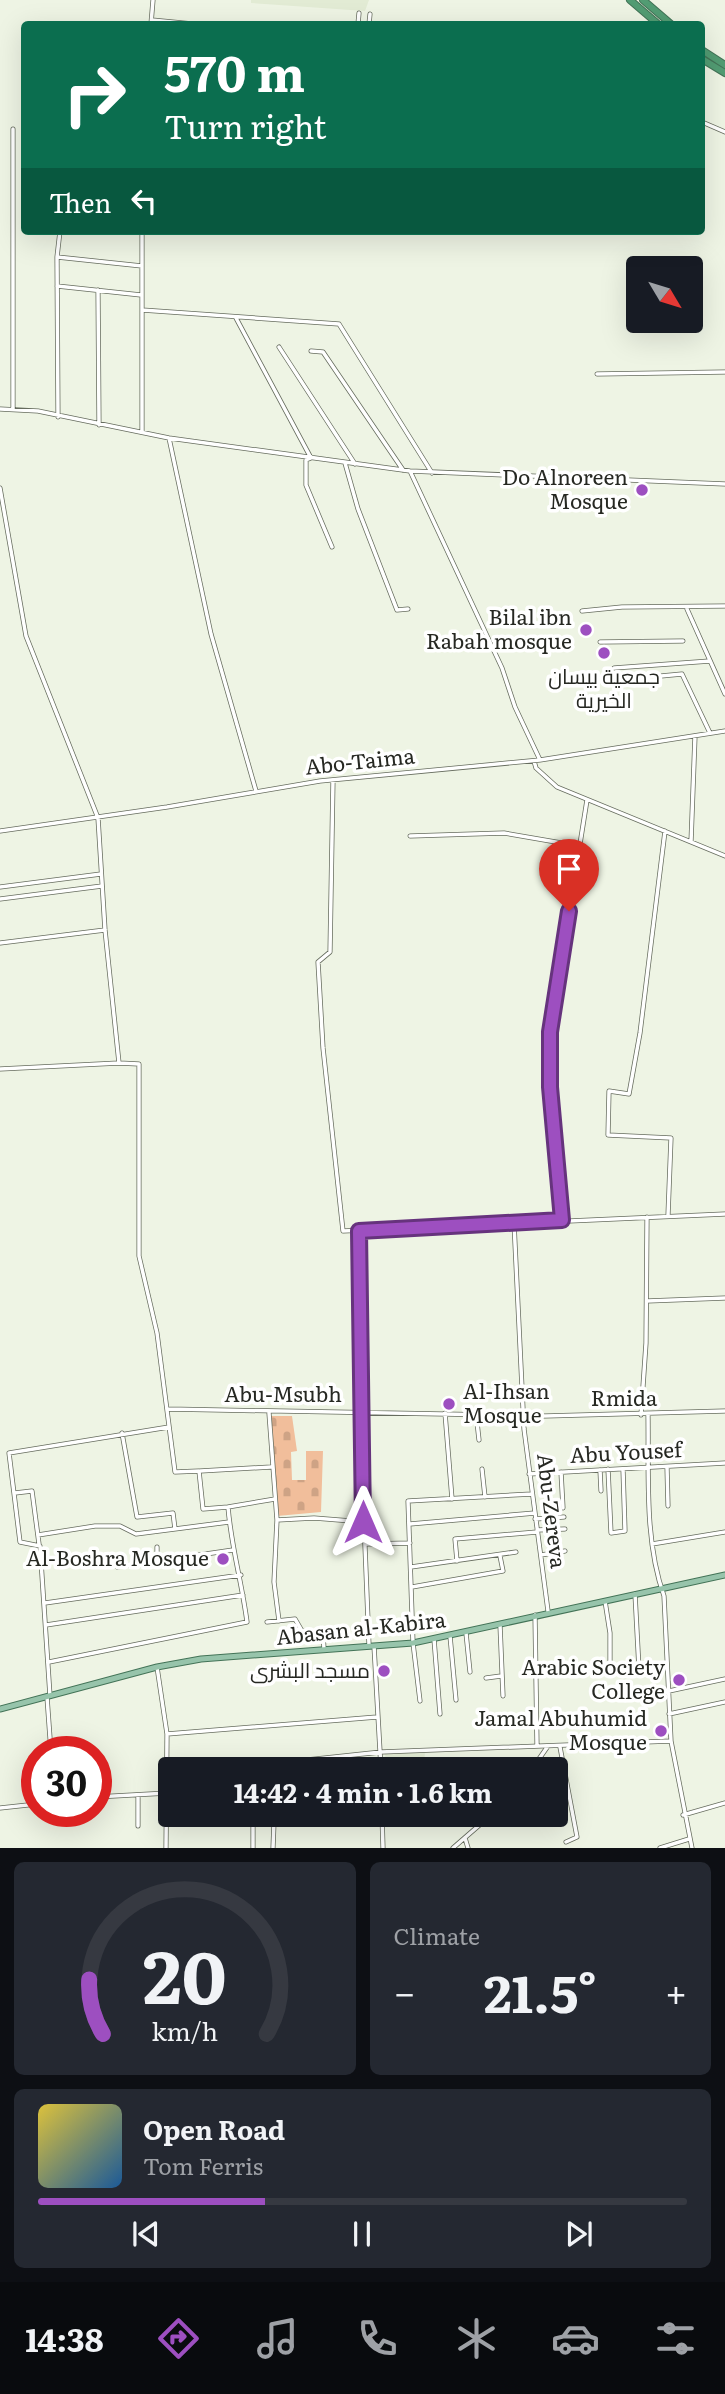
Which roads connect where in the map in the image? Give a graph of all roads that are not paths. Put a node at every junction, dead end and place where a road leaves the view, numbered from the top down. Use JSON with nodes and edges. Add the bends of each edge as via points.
{"nodes":[{"id":1,"x":153,"y":0,"type":"edge"},
{"id":2,"x":630,"y":0,"type":"edge"},
{"id":3,"x":643,"y":0,"type":"edge"},
{"id":4,"x":359,"y":13,"type":"dead end"},
{"id":5,"x":370,"y":14,"type":"dead end"},
{"id":6,"x":152,"y":21,"type":"edge"},
{"id":7,"x":358,"y":21,"type":"edge"},
{"id":8,"x":369,"y":21,"type":"edge"},
{"id":9,"x":654,"y":21,"type":"edge"},
{"id":10,"x":668,"y":21,"type":"edge"},
{"id":11,"x":705,"y":52,"type":"edge"},
{"id":12,"x":705,"y":61,"type":"edge"},
{"id":13,"x":725,"y":65,"type":"edge"},
{"id":14,"x":725,"y":73,"type":"edge"},
{"id":15,"x":705,"y":123,"type":"edge"},
{"id":16,"x":13,"y":129,"type":"dead end"},
{"id":17,"x":725,"y":132,"type":"edge"},
{"id":18,"x":60,"y":235,"type":"edge"},
{"id":19,"x":142,"y":235,"type":"edge"},
{"id":20,"x":57,"y":257,"type":"junction"},
{"id":21,"x":142,"y":266,"type":"junction"},
{"id":22,"x":57,"y":286,"type":"junction"},
{"id":23,"x":98,"y":290,"type":"junction"},
{"id":24,"x":141,"y":295,"type":"junction"},
{"id":25,"x":142,"y":310,"type":"junction"},
{"id":26,"x":236,"y":318,"type":"junction"},
{"id":27,"x":279,"y":347,"type":"dead end"},
{"id":28,"x":311,"y":351,"type":"dead end"},
{"id":29,"x":725,"y":372,"type":"edge"},
{"id":30,"x":597,"y":374,"type":"dead end"},
{"id":31,"x":0,"y":409,"type":"edge"},
{"id":32,"x":13,"y":409,"type":"junction"},
{"id":33,"x":58,"y":417,"type":"junction"},
{"id":34,"x":99,"y":425,"type":"junction"},
{"id":35,"x":142,"y":432,"type":"junction"},
{"id":36,"x":169,"y":438,"type":"junction"},
{"id":37,"x":311,"y":458,"type":"junction"},
{"id":38,"x":345,"y":463,"type":"junction"},
{"id":39,"x":355,"y":464,"type":"junction"},
{"id":40,"x":403,"y":470,"type":"junction"},
{"id":41,"x":410,"y":471,"type":"junction"},
{"id":42,"x":432,"y":473,"type":"junction"},
{"id":43,"x":725,"y":484,"type":"edge"},
{"id":44,"x":0,"y":488,"type":"edge"},
{"id":45,"x":332,"y":547,"type":"dead end"},
{"id":46,"x":725,"y":606,"type":"edge"},
{"id":47,"x":687,"y":608,"type":"junction"},
{"id":48,"x":408,"y":609,"type":"dead end"},
{"id":49,"x":582,"y":611,"type":"dead end"},
{"id":50,"x":683,"y":641,"type":"dead end"},
{"id":51,"x":600,"y":642,"type":"dead end"},
{"id":52,"x":710,"y":661,"type":"junction"},
{"id":53,"x":614,"y":667,"type":"dead end"},
{"id":54,"x":661,"y":676,"type":"dead end"},
{"id":55,"x":725,"y":694,"type":"edge"},
{"id":56,"x":725,"y":731,"type":"edge"},
{"id":57,"x":710,"y":733,"type":"junction"},
{"id":58,"x":695,"y":736,"type":"junction"},
{"id":59,"x":540,"y":760,"type":"junction"},
{"id":60,"x":534,"y":761,"type":"junction"},
{"id":61,"x":332,"y":780,"type":"junction"},
{"id":62,"x":256,"y":791,"type":"junction"},
{"id":63,"x":587,"y":800,"type":"junction"},
{"id":64,"x":98,"y":818,"type":"junction"},
{"id":65,"x":0,"y":831,"type":"edge"},
{"id":66,"x":665,"y":831,"type":"junction"},
{"id":67,"x":410,"y":836,"type":"dead end"},
{"id":68,"x":691,"y":842,"type":"junction"},
{"id":69,"x":579,"y":846,"type":"junction"},
{"id":70,"x":725,"y":856,"type":"edge"},
{"id":71,"x":101,"y":874,"type":"junction"},
{"id":72,"x":102,"y":886,"type":"junction"},
{"id":73,"x":0,"y":887,"type":"edge"},
{"id":74,"x":0,"y":899,"type":"edge"},
{"id":75,"x":105,"y":930,"type":"junction"},
{"id":76,"x":0,"y":943,"type":"edge"},
{"id":77,"x":119,"y":1063,"type":"junction"},
{"id":78,"x":0,"y":1069,"type":"edge"},
{"id":79,"x":725,"y":1214,"type":"edge"},
{"id":80,"x":668,"y":1215,"type":"junction"},
{"id":81,"x":647,"y":1217,"type":"junction"},
{"id":82,"x":562,"y":1220,"type":"junction"},
{"id":83,"x":514,"y":1223,"type":"junction"},
{"id":84,"x":359,"y":1231,"type":"junction"},
{"id":85,"x":725,"y":1298,"type":"edge"},
{"id":86,"x":647,"y":1301,"type":"junction"},
{"id":87,"x":168,"y":1409,"type":"junction"},
{"id":88,"x":364,"y":1411,"type":"junction"},
{"id":89,"x":725,"y":1411,"type":"edge"},
{"id":90,"x":269,"y":1413,"type":"junction"},
{"id":91,"x":445,"y":1413,"type":"junction"},
{"id":92,"x":476,"y":1413,"type":"junction"},
{"id":93,"x":523,"y":1415,"type":"junction"},
{"id":94,"x":640,"y":1415,"type":"junction"},
{"id":95,"x":648,"y":1415,"type":"junction"},
{"id":96,"x":169,"y":1427,"type":"junction"},
{"id":97,"x":122,"y":1433,"type":"junction"},
{"id":98,"x":479,"y":1440,"type":"dead end"},
{"id":99,"x":725,"y":1463,"type":"edge"},
{"id":100,"x":271,"y":1467,"type":"junction"},
{"id":101,"x":667,"y":1467,"type":"junction"},
{"id":102,"x":482,"y":1469,"type":"dead end"},
{"id":103,"x":608,"y":1469,"type":"junction"},
{"id":104,"x":623,"y":1469,"type":"junction"},
{"id":105,"x":649,"y":1469,"type":"junction"},
{"id":106,"x":600,"y":1470,"type":"junction"},
{"id":107,"x":199,"y":1471,"type":"junction"},
{"id":108,"x":561,"y":1472,"type":"junction"},
{"id":109,"x":529,"y":1474,"type":"junction"},
{"id":110,"x":601,"y":1491,"type":"dead end"},
{"id":111,"x":15,"y":1493,"type":"junction"},
{"id":112,"x":532,"y":1494,"type":"junction"},
{"id":113,"x":485,"y":1497,"type":"junction"},
{"id":114,"x":275,"y":1499,"type":"junction"},
{"id":115,"x":452,"y":1499,"type":"junction"},
{"id":116,"x":668,"y":1506,"type":"dead end"},
{"id":117,"x":228,"y":1507,"type":"junction"},
{"id":118,"x":563,"y":1508,"type":"dead end"},
{"id":119,"x":535,"y":1513,"type":"junction"},
{"id":120,"x":564,"y":1517,"type":"dead end"},
{"id":121,"x":535,"y":1519,"type":"junction"},
{"id":122,"x":277,"y":1520,"type":"junction"},
{"id":123,"x":229,"y":1522,"type":"junction"},
{"id":124,"x":363,"y":1522,"type":"junction"},
{"id":125,"x":410,"y":1524,"type":"junction"},
{"id":126,"x":176,"y":1528,"type":"junction"},
{"id":127,"x":565,"y":1529,"type":"dead end"},
{"id":128,"x":537,"y":1531,"type":"junction"},
{"id":129,"x":725,"y":1532,"type":"edge"},
{"id":130,"x":38,"y":1535,"type":"junction"},
{"id":131,"x":411,"y":1543,"type":"junction"},
{"id":132,"x":39,"y":1544,"type":"junction"},
{"id":133,"x":367,"y":1544,"type":"junction"},
{"id":134,"x":652,"y":1544,"type":"junction"},
{"id":135,"x":157,"y":1547,"type":"dead end"},
{"id":136,"x":233,"y":1550,"type":"junction"},
{"id":137,"x":516,"y":1552,"type":"dead end"},
{"id":138,"x":565,"y":1552,"type":"dead end"},
{"id":139,"x":541,"y":1555,"type":"junction"},
{"id":140,"x":500,"y":1556,"type":"junction"},
{"id":141,"x":158,"y":1561,"type":"junction"},
{"id":142,"x":457,"y":1561,"type":"junction"},
{"id":143,"x":117,"y":1567,"type":"dead end"},
{"id":144,"x":411,"y":1567,"type":"junction"},
{"id":145,"x":725,"y":1574,"type":"edge"},
{"id":146,"x":242,"y":1575,"type":"junction"},
{"id":147,"x":412,"y":1587,"type":"junction"},
{"id":148,"x":661,"y":1587,"type":"junction"},
{"id":149,"x":635,"y":1593,"type":"junction"},
{"id":150,"x":243,"y":1595,"type":"junction"},
{"id":151,"x":605,"y":1599,"type":"junction"},
{"id":152,"x":45,"y":1603,"type":"junction"},
{"id":153,"x":548,"y":1611,"type":"junction"},
{"id":154,"x":536,"y":1614,"type":"junction"},
{"id":155,"x":279,"y":1621,"type":"junction"},
{"id":156,"x":267,"y":1622,"type":"dead end"},
{"id":157,"x":500,"y":1624,"type":"junction"},
{"id":158,"x":46,"y":1625,"type":"junction"},
{"id":159,"x":466,"y":1633,"type":"junction"},
{"id":160,"x":450,"y":1636,"type":"junction"},
{"id":161,"x":434,"y":1639,"type":"junction"},
{"id":162,"x":413,"y":1643,"type":"junction"},
{"id":163,"x":371,"y":1646,"type":"junction"},
{"id":164,"x":324,"y":1650,"type":"junction"},
{"id":165,"x":49,"y":1662,"type":"junction"},
{"id":166,"x":157,"y":1667,"type":"junction"},
{"id":167,"x":639,"y":1669,"type":"dead end"},
{"id":168,"x":470,"y":1672,"type":"dead end"},
{"id":169,"x":610,"y":1672,"type":"dead end"},
{"id":170,"x":501,"y":1676,"type":"junction"},
{"id":171,"x":486,"y":1678,"type":"dead end"},
{"id":172,"x":725,"y":1679,"type":"edge"},
{"id":173,"x":669,"y":1691,"type":"junction"},
{"id":174,"x":48,"y":1696,"type":"junction"},
{"id":175,"x":503,"y":1696,"type":"dead end"},
{"id":176,"x":456,"y":1700,"type":"dead end"},
{"id":177,"x":420,"y":1701,"type":"dead end"},
{"id":178,"x":725,"y":1702,"type":"edge"},
{"id":179,"x":0,"y":1709,"type":"edge"},
{"id":180,"x":440,"y":1714,"type":"dead end"},
{"id":181,"x":669,"y":1714,"type":"junction"},
{"id":182,"x":377,"y":1717,"type":"junction"},
{"id":183,"x":167,"y":1734,"type":"junction"},
{"id":184,"x":50,"y":1736,"type":"edge"},
{"id":185,"x":671,"y":1741,"type":"junction"},
{"id":186,"x":537,"y":1746,"type":"junction"},
{"id":187,"x":548,"y":1746,"type":"junction"},
{"id":188,"x":561,"y":1747,"type":"junction"},
{"id":189,"x":381,"y":1752,"type":"junction"},
{"id":190,"x":167,"y":1757,"type":"edge"},
{"id":191,"x":335,"y":1757,"type":"edge"},
{"id":192,"x":381,"y":1757,"type":"edge"},
{"id":193,"x":540,"y":1757,"type":"edge"},
{"id":194,"x":562,"y":1757,"type":"edge"},
{"id":195,"x":158,"y":1794,"type":"edge"},
{"id":196,"x":138,"y":1795,"type":"junction"},
{"id":197,"x":112,"y":1796,"type":"edge"},
{"id":198,"x":568,"y":1799,"type":"edge"},
{"id":199,"x":725,"y":1803,"type":"edge"},
{"id":200,"x":21,"y":1806,"type":"edge"},
{"id":201,"x":0,"y":1808,"type":"edge"},
{"id":202,"x":683,"y":1815,"type":"junction"},
{"id":203,"x":138,"y":1826,"type":"dead end"},
{"id":204,"x":167,"y":1827,"type":"edge"},
{"id":205,"x":253,"y":1827,"type":"edge"},
{"id":206,"x":274,"y":1827,"type":"edge"},
{"id":207,"x":382,"y":1827,"type":"edge"},
{"id":208,"x":477,"y":1827,"type":"edge"},
{"id":209,"x":465,"y":1838,"type":"junction"},
{"id":210,"x":689,"y":1839,"type":"junction"},
{"id":211,"x":566,"y":1842,"type":"dead end"},
{"id":212,"x":166,"y":1848,"type":"edge"},
{"id":213,"x":253,"y":1848,"type":"edge"},
{"id":214,"x":273,"y":1848,"type":"edge"},
{"id":215,"x":383,"y":1848,"type":"edge"},
{"id":216,"x":453,"y":1848,"type":"edge"},
{"id":217,"x":468,"y":1848,"type":"edge"},
{"id":218,"x":660,"y":1848,"type":"edge"},
{"id":219,"x":692,"y":1848,"type":"edge"}],
"edges":[{"from":1,"to":6,"type":"street"},
{"from":2,"to":9,"type":"highway"},
{"from":3,"to":10,"type":"highway"},
{"from":4,"to":7,"type":"street"},
{"from":5,"to":8,"type":"street"},
{"from":11,"to":13,"type":"highway"},
{"from":12,"to":14,"type":"highway"},
{"from":15,"to":17,"type":"street"},
{"from":16,"to":32,"type":"street"},
{"from":18,"to":20,"type":"street"},
{"from":19,"to":21,"type":"street"},
{"from":20,"to":21,"type":"street"},
{"from":20,"to":22,"type":"street"},
{"from":21,"to":24,"type":"street"},
{"from":22,"to":23,"type":"street"},
{"from":22,"to":33,"type":"street"},
{"from":23,"to":24,"type":"street"},
{"from":23,"to":34,"type":"street"},
{"from":24,"to":25,"type":"street"},
{"from":25,"to":26,"type":"street"},
{"from":25,"to":35,"type":"street"},
{"from":26,"to":37,"type":"street"},
{"from":26,"to":42,"type":"street","via":[[339,324]]},
{"from":27,"to":39,"type":"street"},
{"from":28,"to":40,"type":"street","via":[[323,352]]},
{"from":29,"to":30,"type":"street"},
{"from":31,"to":32,"type":"street"},
{"from":32,"to":33,"type":"street"},
{"from":33,"to":34,"type":"street"},
{"from":34,"to":35,"type":"street"},
{"from":35,"to":36,"type":"street"},
{"from":36,"to":37,"type":"street"},
{"from":36,"to":62,"type":"street","via":[[211,634]]},
{"from":37,"to":38,"type":"street"},
{"from":37,"to":45,"type":"street","via":[[306,460],[306,485]]},
{"from":38,"to":39,"type":"street"},
{"from":38,"to":48,"type":"street","via":[[397,610]]},
{"from":39,"to":40,"type":"street"},
{"from":40,"to":41,"type":"street"},
{"from":41,"to":42,"type":"street"},
{"from":41,"to":59,"type":"street"},
{"from":42,"to":43,"type":"street"},
{"from":44,"to":64,"type":"street","via":[[26,636]]},
{"from":46,"to":47,"type":"street"},
{"from":47,"to":49,"type":"street"},
{"from":47,"to":52,"type":"street"},
{"from":50,"to":51,"type":"street"},
{"from":52,"to":53,"type":"street"},
{"from":52,"to":55,"type":"street"},
{"from":54,"to":57,"type":"street","via":[[682,674]]},
{"from":56,"to":57,"type":"street","name":"Abo-Taima"},
{"from":57,"to":58,"type":"street","name":"Abo-Taima"},
{"from":58,"to":59,"type":"street","name":"Abo-Taima"},
{"from":58,"to":68,"type":"street"},
{"from":59,"to":60,"type":"street","name":"Abo-Taima"},
{"from":60,"to":61,"type":"street","name":"Abo-Taima"},
{"from":60,"to":63,"type":"street","via":[[556,786]]},
{"from":61,"to":62,"type":"street","name":"Abo-Taima"},
{"from":61,"to":84,"type":"street","via":[[330,952],[318,962],[318,981],[343,1231]]},
{"from":62,"to":64,"type":"street","name":"Abo-Taima"},
{"from":63,"to":66,"type":"street"},
{"from":63,"to":69,"type":"street"},
{"from":64,"to":65,"type":"street","name":"Abo-Taima"},
{"from":64,"to":71,"type":"street"},
{"from":66,"to":68,"type":"street"},
{"from":66,"to":80,"type":"street","via":[[629,1094],[609,1091],[608,1135],[671,1138]]},
{"from":67,"to":69,"type":"street","via":[[504,833]]},
{"from":68,"to":70,"type":"street"},
{"from":69,"to":82,"type":"street","via":[[550,1032],[550,1087]]},
{"from":71,"to":72,"type":"street"},
{"from":71,"to":73,"type":"street"},
{"from":72,"to":74,"type":"street"},
{"from":72,"to":75,"type":"street"},
{"from":75,"to":76,"type":"street"},
{"from":75,"to":77,"type":"street"},
{"from":77,"to":78,"type":"street"},
{"from":77,"to":87,"type":"street","via":[[139,1063],[139,1256]]},
{"from":79,"to":80,"type":"street"},
{"from":80,"to":81,"type":"street"},
{"from":81,"to":82,"type":"street"},
{"from":81,"to":86,"type":"street"},
{"from":82,"to":83,"type":"street"},
{"from":83,"to":84,"type":"street"},
{"from":83,"to":93,"type":"street","name":"Abu-Zereva"},
{"from":84,"to":88,"type":"street"},
{"from":85,"to":86,"type":"street"},
{"from":86,"to":94,"type":"street"},
{"from":87,"to":90,"type":"street","name":"Abu-Msubh"},
{"from":87,"to":96,"type":"street"},
{"from":88,"to":90,"type":"street","name":"Abu-Msubh"},
{"from":88,"to":91,"type":"street","name":"Abu-Msubh"},
{"from":88,"to":124,"type":"street"},
{"from":89,"to":95,"type":"street","name":"Rmida"},
{"from":90,"to":100,"type":"street"},
{"from":91,"to":92,"type":"street","name":"Abu-Msubh"},
{"from":91,"to":115,"type":"street"},
{"from":92,"to":93,"type":"street","name":"Abu-Msubh"},
{"from":92,"to":98,"type":"street"},
{"from":93,"to":94,"type":"street","name":"Rmida"},
{"from":93,"to":109,"type":"street","name":"Abu-Zereva"},
{"from":94,"to":95,"type":"street","name":"Rmida"},
{"from":95,"to":105,"type":"street"},
{"from":96,"to":97,"type":"street"},
{"from":96,"to":107,"type":"street","via":[[175,1472]]},
{"from":97,"to":111,"type":"street","via":[[9,1453]]},
{"from":97,"to":126,"type":"street","via":[[137,1517],[173,1513]]},
{"from":99,"to":101,"type":"street","name":"Abu Yousef"},
{"from":100,"to":107,"type":"street"},
{"from":100,"to":114,"type":"street"},
{"from":101,"to":105,"type":"street","name":"Abu Yousef"},
{"from":101,"to":116,"type":"street"},
{"from":102,"to":113,"type":"street"},
{"from":103,"to":104,"type":"street","name":"Abu Yousef"},
{"from":103,"to":104,"type":"street","via":[[611,1533],[625,1531]]},
{"from":103,"to":106,"type":"street","name":"Abu Yousef"},
{"from":104,"to":105,"type":"street","name":"Abu Yousef"},
{"from":105,"to":134,"type":"street"},
{"from":106,"to":108,"type":"street","name":"Abu Yousef"},
{"from":106,"to":110,"type":"street"},
{"from":107,"to":117,"type":"street","via":[[203,1509]]},
{"from":108,"to":109,"type":"street","name":"Abu Yousef"},
{"from":108,"to":118,"type":"street"},
{"from":109,"to":112,"type":"street","name":"Abu-Zereva"},
{"from":111,"to":130,"type":"street","via":[[32,1491]]},
{"from":111,"to":132,"type":"street","via":[[20,1542]]},
{"from":112,"to":113,"type":"street"},
{"from":112,"to":119,"type":"street","name":"Abu-Zereva"},
{"from":113,"to":115,"type":"street"},
{"from":114,"to":117,"type":"street"},
{"from":114,"to":122,"type":"street"},
{"from":115,"to":125,"type":"street","via":[[408,1501]]},
{"from":117,"to":123,"type":"street"},
{"from":119,"to":121,"type":"street","name":"Abu-Zereva"},
{"from":119,"to":125,"type":"street"},
{"from":120,"to":121,"type":"street"},
{"from":121,"to":128,"type":"street","name":"Abu-Zereva"},
{"from":122,"to":124,"type":"street"},
{"from":122,"to":155,"type":"street","via":[[274,1582]]},
{"from":123,"to":126,"type":"street"},
{"from":123,"to":136,"type":"street"},
{"from":124,"to":133,"type":"street"},
{"from":125,"to":131,"type":"street"},
{"from":126,"to":130,"type":"street","via":[[136,1534],[120,1526],[95,1526]]},
{"from":127,"to":128,"type":"street"},
{"from":128,"to":139,"type":"street","name":"Abu-Zereva"},
{"from":128,"to":142,"type":"street","via":[[455,1539]]},
{"from":129,"to":134,"type":"street"},
{"from":130,"to":132,"type":"street"},
{"from":131,"to":133,"type":"street"},
{"from":131,"to":144,"type":"street"},
{"from":132,"to":152,"type":"street"},
{"from":133,"to":163,"type":"street"},
{"from":134,"to":148,"type":"street"},
{"from":135,"to":141,"type":"street"},
{"from":136,"to":141,"type":"street"},
{"from":136,"to":146,"type":"street"},
{"from":137,"to":140,"type":"street"},
{"from":138,"to":139,"type":"street"},
{"from":139,"to":153,"type":"street","name":"Abu-Zereva"},
{"from":140,"to":142,"type":"street"},
{"from":140,"to":147,"type":"street","via":[[503,1572]]},
{"from":141,"to":143,"type":"street"},
{"from":142,"to":144,"type":"street"},
{"from":144,"to":147,"type":"street"},
{"from":145,"to":148,"type":"main road","name":"Abasan al-Kabira"},
{"from":146,"to":150,"type":"street"},
{"from":146,"to":152,"type":"street"},
{"from":147,"to":162,"type":"street"},
{"from":148,"to":149,"type":"main road","name":"Abasan al-Kabira"},
{"from":148,"to":173,"type":"street"},
{"from":149,"to":151,"type":"main road","name":"Abasan al-Kabira"},
{"from":149,"to":167,"type":"street"},
{"from":150,"to":158,"type":"street"},
{"from":150,"to":165,"type":"street","via":[[247,1622]]},
{"from":151,"to":153,"type":"main road","name":"Abasan al-Kabira"},
{"from":151,"to":169,"type":"street"},
{"from":152,"to":158,"type":"street"},
{"from":153,"to":154,"type":"main road","name":"Abasan al-Kabira"},
{"from":154,"to":157,"type":"main road","name":"Abasan al-Kabira"},
{"from":154,"to":186,"type":"street"},
{"from":155,"to":156,"type":"street"},
{"from":155,"to":164,"type":"street","via":[[295,1619],[302,1631],[323,1633]]},
{"from":157,"to":159,"type":"main road","name":"Abasan al-Kabira"},
{"from":157,"to":170,"type":"street"},
{"from":158,"to":165,"type":"street"},
{"from":159,"to":160,"type":"main road","name":"Abasan al-Kabira"},
{"from":159,"to":168,"type":"street"},
{"from":160,"to":161,"type":"main road","name":"Abasan al-Kabira"},
{"from":160,"to":176,"type":"street"},
{"from":161,"to":162,"type":"main road","name":"Abasan al-Kabira"},
{"from":161,"to":180,"type":"street"},
{"from":162,"to":163,"type":"main road","name":"Abasan al-Kabira"},
{"from":162,"to":177,"type":"street"},
{"from":163,"to":164,"type":"main road","name":"Abasan al-Kabira"},
{"from":163,"to":182,"type":"street"},
{"from":164,"to":166,"type":"main road","name":"Abasan al-Kabira","via":[[201,1659]]},
{"from":165,"to":174,"type":"street"},
{"from":166,"to":174,"type":"main road","name":"Abasan al-Kabira"},
{"from":166,"to":183,"type":"street"},
{"from":170,"to":171,"type":"street"},
{"from":170,"to":175,"type":"street"},
{"from":172,"to":173,"type":"street"},
{"from":173,"to":181,"type":"street"},
{"from":174,"to":179,"type":"main road","name":"Abasan al-Kabira"},
{"from":174,"to":184,"type":"street"},
{"from":178,"to":181,"type":"street"},
{"from":181,"to":185,"type":"street"},
{"from":182,"to":183,"type":"street"},
{"from":182,"to":189,"type":"street"},
{"from":183,"to":190,"type":"street"},
{"from":185,"to":188,"type":"street"},
{"from":185,"to":202,"type":"street"},
{"from":186,"to":187,"type":"street"},
{"from":186,"to":189,"type":"street"},
{"from":187,"to":188,"type":"street"},
{"from":187,"to":193,"type":"street"},
{"from":188,"to":194,"type":"street"},
{"from":189,"to":191,"type":"street"},
{"from":189,"to":192,"type":"street"},
{"from":195,"to":196,"type":"street"},
{"from":196,"to":197,"type":"street"},
{"from":196,"to":203,"type":"street"},
{"from":198,"to":211,"type":"street","via":[[577,1837]]},
{"from":199,"to":202,"type":"street"},
{"from":200,"to":201,"type":"street"},
{"from":202,"to":210,"type":"street"},
{"from":204,"to":212,"type":"street"},
{"from":205,"to":213,"type":"street"},
{"from":206,"to":214,"type":"street"},
{"from":207,"to":215,"type":"street"},
{"from":208,"to":209,"type":"street"},
{"from":209,"to":216,"type":"street"},
{"from":209,"to":217,"type":"street"},
{"from":210,"to":218,"type":"street"},
{"from":210,"to":219,"type":"street"}]}
